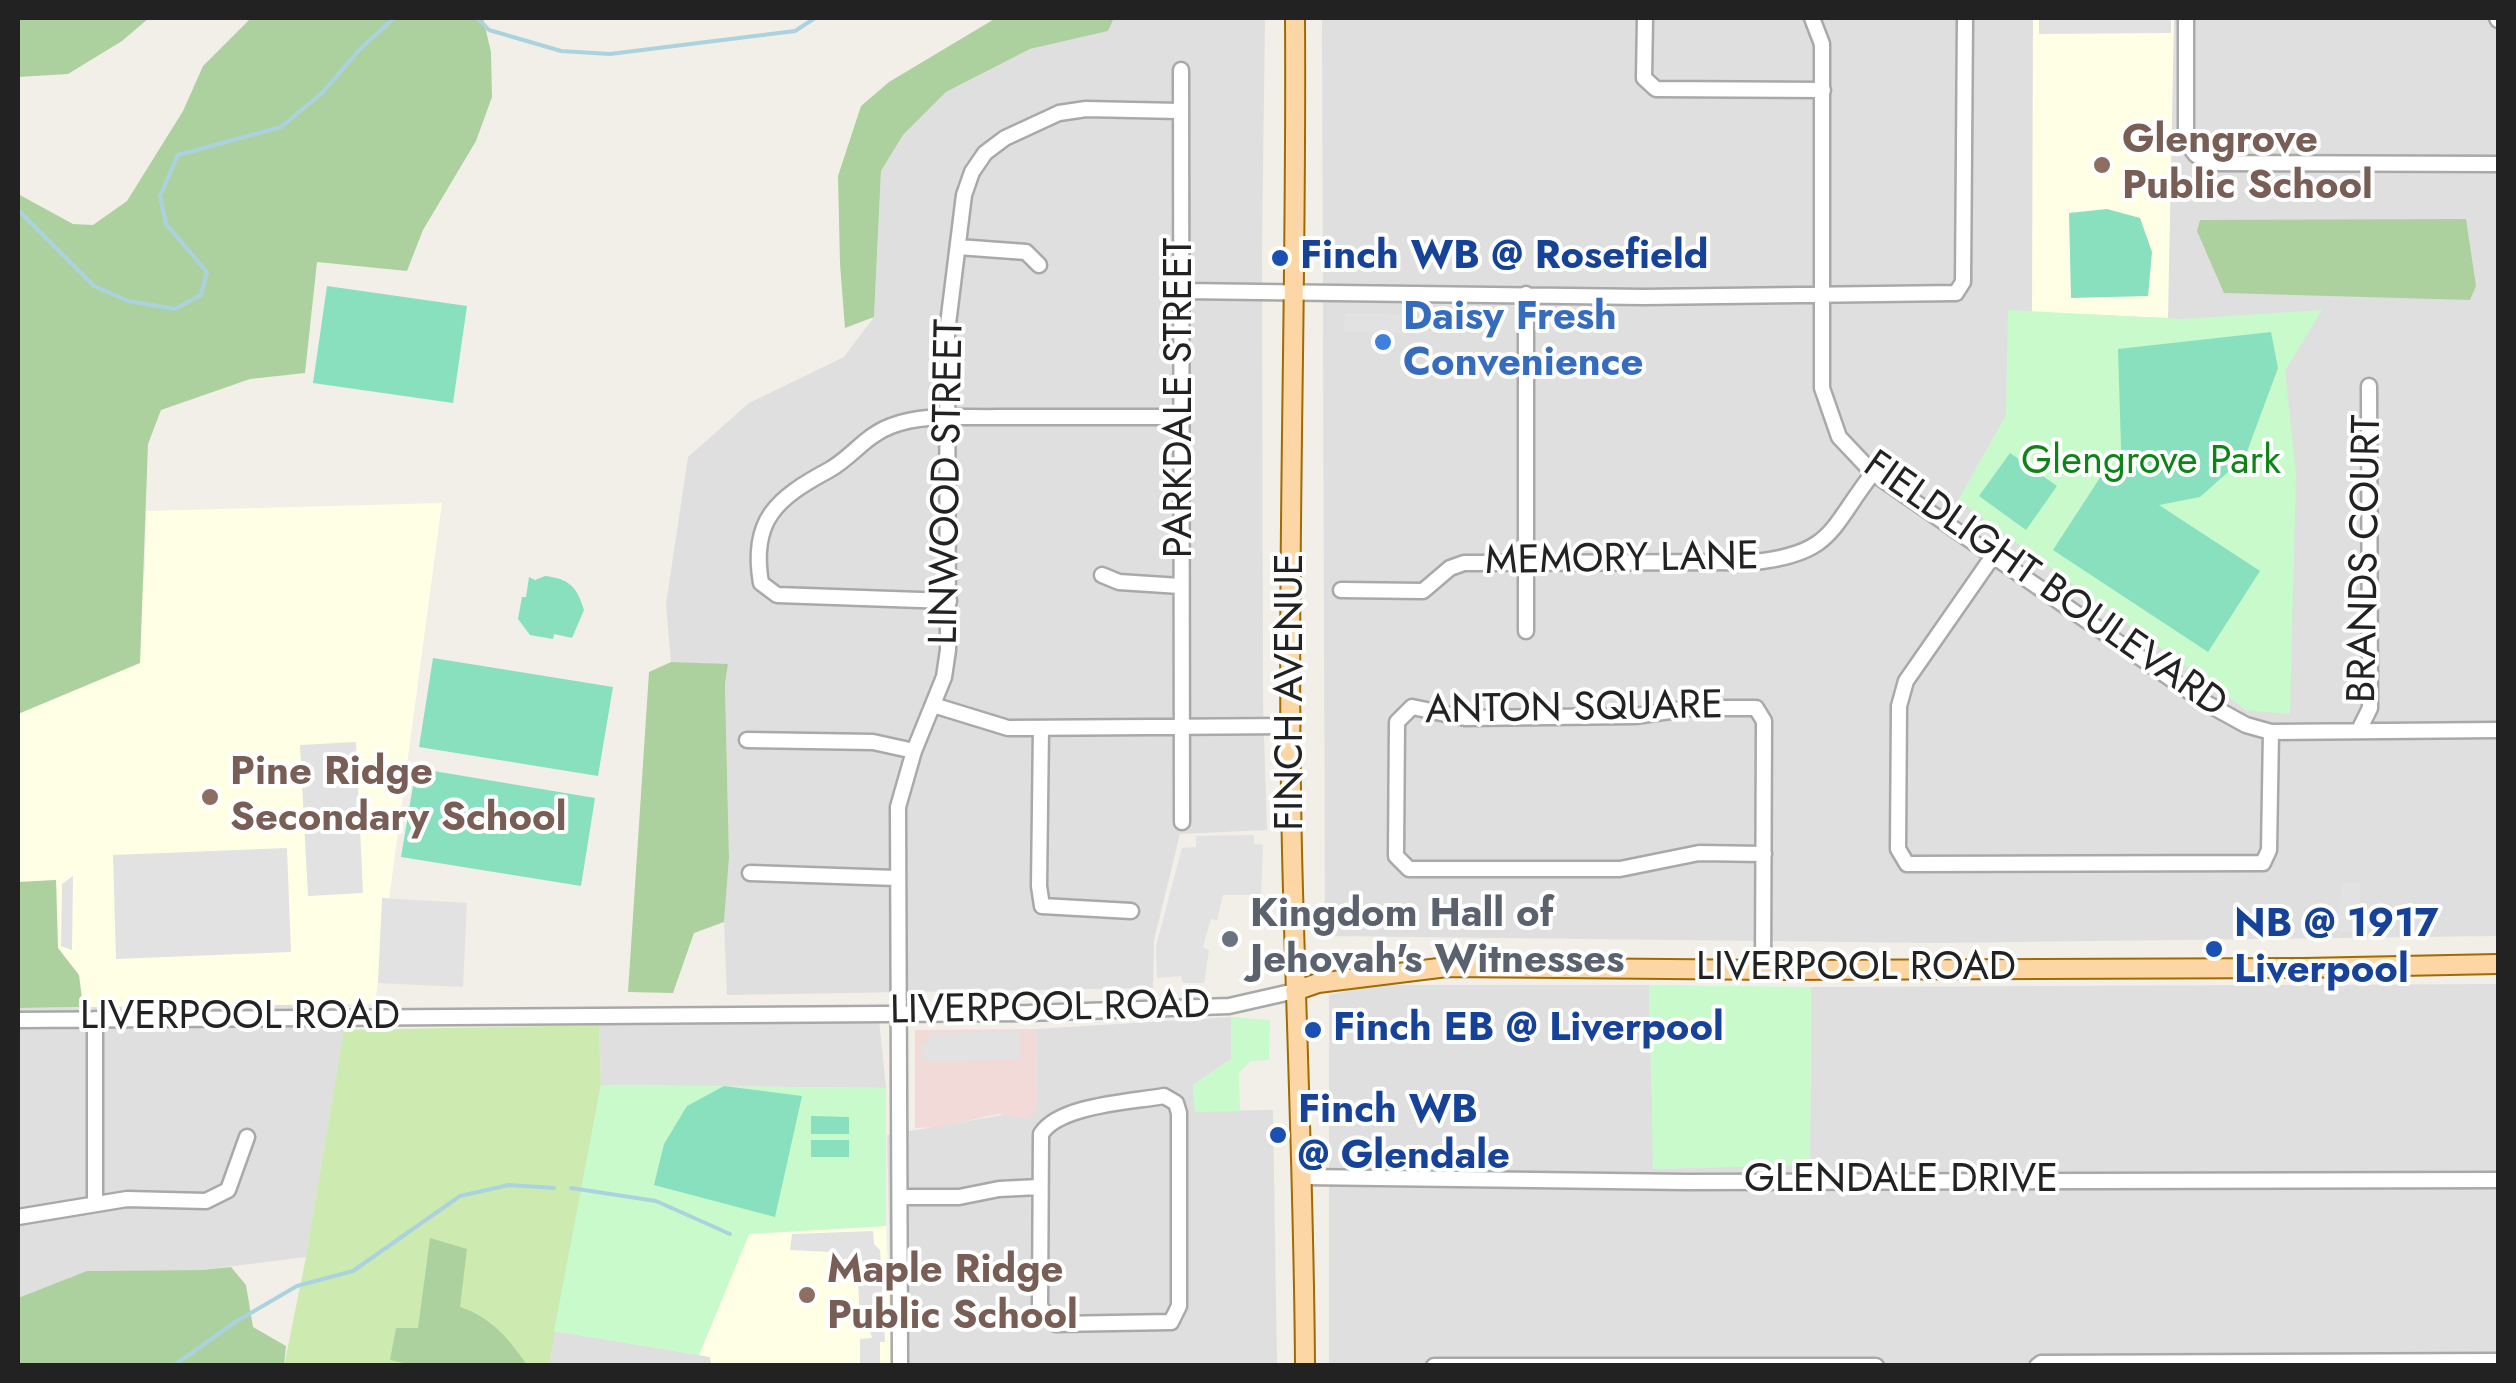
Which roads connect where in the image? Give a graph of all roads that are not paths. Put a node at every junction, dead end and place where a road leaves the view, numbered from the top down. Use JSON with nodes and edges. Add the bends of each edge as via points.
{"nodes":[{"id":1,"x":1295,"y":18,"type":"edge"},
{"id":2,"x":1645,"y":18,"type":"edge"},
{"id":3,"x":1812,"y":18,"type":"edge"},
{"id":4,"x":1965,"y":18,"type":"edge"},
{"id":5,"x":2186,"y":18,"type":"edge"},
{"id":6,"x":1181,"y":70,"type":"dead end"},
{"id":7,"x":1823,"y":90,"type":"junction"},
{"id":8,"x":1179,"y":111,"type":"junction"},
{"id":9,"x":2498,"y":164,"type":"edge"},
{"id":10,"x":958,"y":247,"type":"junction"},
{"id":11,"x":1039,"y":265,"type":"dead end"},
{"id":12,"x":1183,"y":292,"type":"junction"},
{"id":13,"x":1292,"y":293,"type":"junction"},
{"id":14,"x":1526,"y":294,"type":"junction"},
{"id":15,"x":1824,"y":296,"type":"junction"},
{"id":16,"x":2369,"y":386,"type":"dead end"},
{"id":17,"x":1183,"y":417,"type":"junction"},
{"id":18,"x":946,"y":418,"type":"junction"},
{"id":19,"x":1873,"y":472,"type":"junction"},
{"id":20,"x":1993,"y":556,"type":"junction"},
{"id":21,"x":1526,"y":562,"type":"junction"},
{"id":22,"x":1102,"y":575,"type":"dead end"},
{"id":23,"x":1180,"y":586,"type":"junction"},
{"id":24,"x":1341,"y":590,"type":"dead end"},
{"id":25,"x":949,"y":601,"type":"junction"},
{"id":26,"x":1526,"y":631,"type":"dead end"},
{"id":27,"x":933,"y":706,"type":"junction"},
{"id":28,"x":1182,"y":726,"type":"junction"},
{"id":29,"x":1292,"y":726,"type":"junction"},
{"id":30,"x":1041,"y":728,"type":"junction"},
{"id":31,"x":2359,"y":730,"type":"junction"},
{"id":32,"x":2498,"y":730,"type":"edge"},
{"id":33,"x":2271,"y":732,"type":"junction"},
{"id":34,"x":747,"y":740,"type":"dead end"},
{"id":35,"x":914,"y":751,"type":"junction"},
{"id":36,"x":1182,"y":822,"type":"dead end"},
{"id":37,"x":1764,"y":854,"type":"junction"},
{"id":38,"x":750,"y":873,"type":"dead end"},
{"id":39,"x":896,"y":878,"type":"junction"},
{"id":40,"x":1130,"y":911,"type":"dead end"},
{"id":41,"x":2498,"y":964,"type":"edge"},
{"id":42,"x":1763,"y":970,"type":"junction"},
{"id":43,"x":1295,"y":992,"type":"junction"},
{"id":44,"x":899,"y":1014,"type":"junction"},
{"id":45,"x":95,"y":1019,"type":"junction"},
{"id":46,"x":18,"y":1020,"type":"edge"},
{"id":47,"x":247,"y":1136,"type":"dead end"},
{"id":48,"x":1304,"y":1178,"type":"junction"},
{"id":49,"x":2498,"y":1180,"type":"edge"},
{"id":50,"x":1039,"y":1187,"type":"junction"},
{"id":51,"x":900,"y":1197,"type":"junction"},
{"id":52,"x":95,"y":1203,"type":"junction"},
{"id":53,"x":18,"y":1217,"type":"edge"},
{"id":54,"x":2498,"y":1362,"type":"edge"},
{"id":55,"x":900,"y":1366,"type":"edge"},
{"id":56,"x":1305,"y":1366,"type":"edge"},
{"id":57,"x":1434,"y":1366,"type":"edge"},
{"id":58,"x":1876,"y":1366,"type":"edge"},
{"id":59,"x":2037,"y":1366,"type":"edge"}],
"edges":[{"from":1,"to":13,"type":"main road","name":"FINCH AVENUE"},
{"from":2,"to":7,"type":"street","via":[[1644,78],[1656,88]]},
{"from":3,"to":7,"type":"street","name":"FIELDLIGHT BOULEVARD","via":[[1822,44]]},
{"from":4,"to":15,"type":"street","via":[[1963,282],[1956,293]]},
{"from":5,"to":9,"type":"street","via":[[2186,142],[2210,163]]},
{"from":6,"to":8,"type":"street","name":"PARKDALE STREET"},
{"from":7,"to":15,"type":"street","name":"FIELDLIGHT BOULEVARD"},
{"from":8,"to":10,"type":"street","name":"LINWOOD STREET","via":[[1058,113],[1005,138],[972,172]]},
{"from":8,"to":12,"type":"street","name":"PARKDALE STREET"},
{"from":10,"to":11,"type":"street","via":[[1026,252]]},
{"from":10,"to":18,"type":"street","name":"LINWOOD STREET"},
{"from":12,"to":13,"type":"street"},
{"from":12,"to":17,"type":"street","name":"PARKDALE STREET"},
{"from":13,"to":14,"type":"street"},
{"from":13,"to":29,"type":"main road","name":"FINCH AVENUE"},
{"from":14,"to":15,"type":"street"},
{"from":14,"to":21,"type":"street"},
{"from":15,"to":19,"type":"street","name":"FIELDLIGHT BOULEVARD","via":[[1822,388],[1828,413],[1839,437]]},
{"from":16,"to":31,"type":"street","name":"BRANDS COURT","via":[[2370,708]]},
{"from":17,"to":18,"type":"street"},
{"from":17,"to":23,"type":"street","name":"PARKDALE STREET"},
{"from":18,"to":25,"type":"street","name":"LINWOOD STREET"},
{"from":18,"to":25,"type":"street","via":[[891,425],[790,492],[772,509],[757,560],[761,583],[778,596]]},
{"from":19,"to":20,"type":"street","name":"FIELDLIGHT BOULEVARD"},
{"from":19,"to":21,"type":"street","name":"MEMORY LANE","via":[[1833,532],[1788,558]]},
{"from":20,"to":33,"type":"street","name":"FIELDLIGHT BOULEVARD","via":[[2206,703]]},
{"from":20,"to":33,"type":"street","via":[[1906,681],[1899,706],[1898,850],[1907,864],[2263,863],[2269,850]]},
{"from":21,"to":24,"type":"street","name":"MEMORY LANE","via":[[1464,563],[1423,591]]},
{"from":21,"to":26,"type":"street"},
{"from":22,"to":23,"type":"street"},
{"from":23,"to":28,"type":"street","name":"PARKDALE STREET"},
{"from":25,"to":27,"type":"street","name":"LINWOOD STREET","via":[[944,677]]},
{"from":27,"to":30,"type":"street","via":[[1008,728]]},
{"from":27,"to":35,"type":"street","name":"LINWOOD STREET"},
{"from":28,"to":29,"type":"street"},
{"from":28,"to":30,"type":"street"},
{"from":28,"to":36,"type":"street","name":"PARKDALE STREET"},
{"from":29,"to":43,"type":"main road","name":"FINCH AVENUE"},
{"from":30,"to":40,"type":"street","via":[[1042,906]]},
{"from":31,"to":32,"type":"street","name":"FIELDLIGHT BOULEVARD"},
{"from":31,"to":33,"type":"street","name":"FIELDLIGHT BOULEVARD"},
{"from":34,"to":35,"type":"street","via":[[873,742]]},
{"from":35,"to":39,"type":"street","name":"LINWOOD STREET","via":[[898,806]]},
{"from":37,"to":37,"type":"street","name":"ANTON SQUARE","via":[[1764,720],[1756,708],[1464,718],[1412,708],[1397,722],[1396,856],[1409,869],[1620,869],[1699,853]]},
{"from":37,"to":42,"type":"street","name":"ANTON SQUARE"},
{"from":38,"to":39,"type":"street"},
{"from":39,"to":44,"type":"street","name":"LINWOOD STREET"},
{"from":41,"to":42,"type":"main road","name":"LIVERPOOL ROAD"},
{"from":42,"to":43,"type":"main road","name":"LIVERPOOL ROAD","via":[[1447,967],[1318,983]]},
{"from":43,"to":44,"type":"street","name":"LIVERPOOL ROAD","via":[[1229,1006]]},
{"from":43,"to":48,"type":"main road","name":"FINCH AVENUE"},
{"from":44,"to":45,"type":"street","name":"LIVERPOOL ROAD"},
{"from":44,"to":51,"type":"street","name":"LINWOOD STREET"},
{"from":45,"to":46,"type":"street","name":"LIVERPOOL ROAD"},
{"from":45,"to":52,"type":"street"},
{"from":47,"to":52,"type":"street","via":[[228,1190],[206,1201]]},
{"from":48,"to":49,"type":"street","name":"GLENDALE DRIVE"},
{"from":48,"to":56,"type":"main road","name":"FINCH AVENUE"},
{"from":50,"to":50,"type":"street","via":[[1040,1307],[1046,1317],[1086,1326],[1171,1322],[1179,1306],[1176,1103],[1164,1096],[1048,1122],[1041,1134]]},
{"from":50,"to":51,"type":"street"},
{"from":51,"to":55,"type":"street","name":"LINWOOD STREET"},
{"from":52,"to":53,"type":"street"},
{"from":54,"to":59,"type":"street"},
{"from":57,"to":58,"type":"street"}]}
